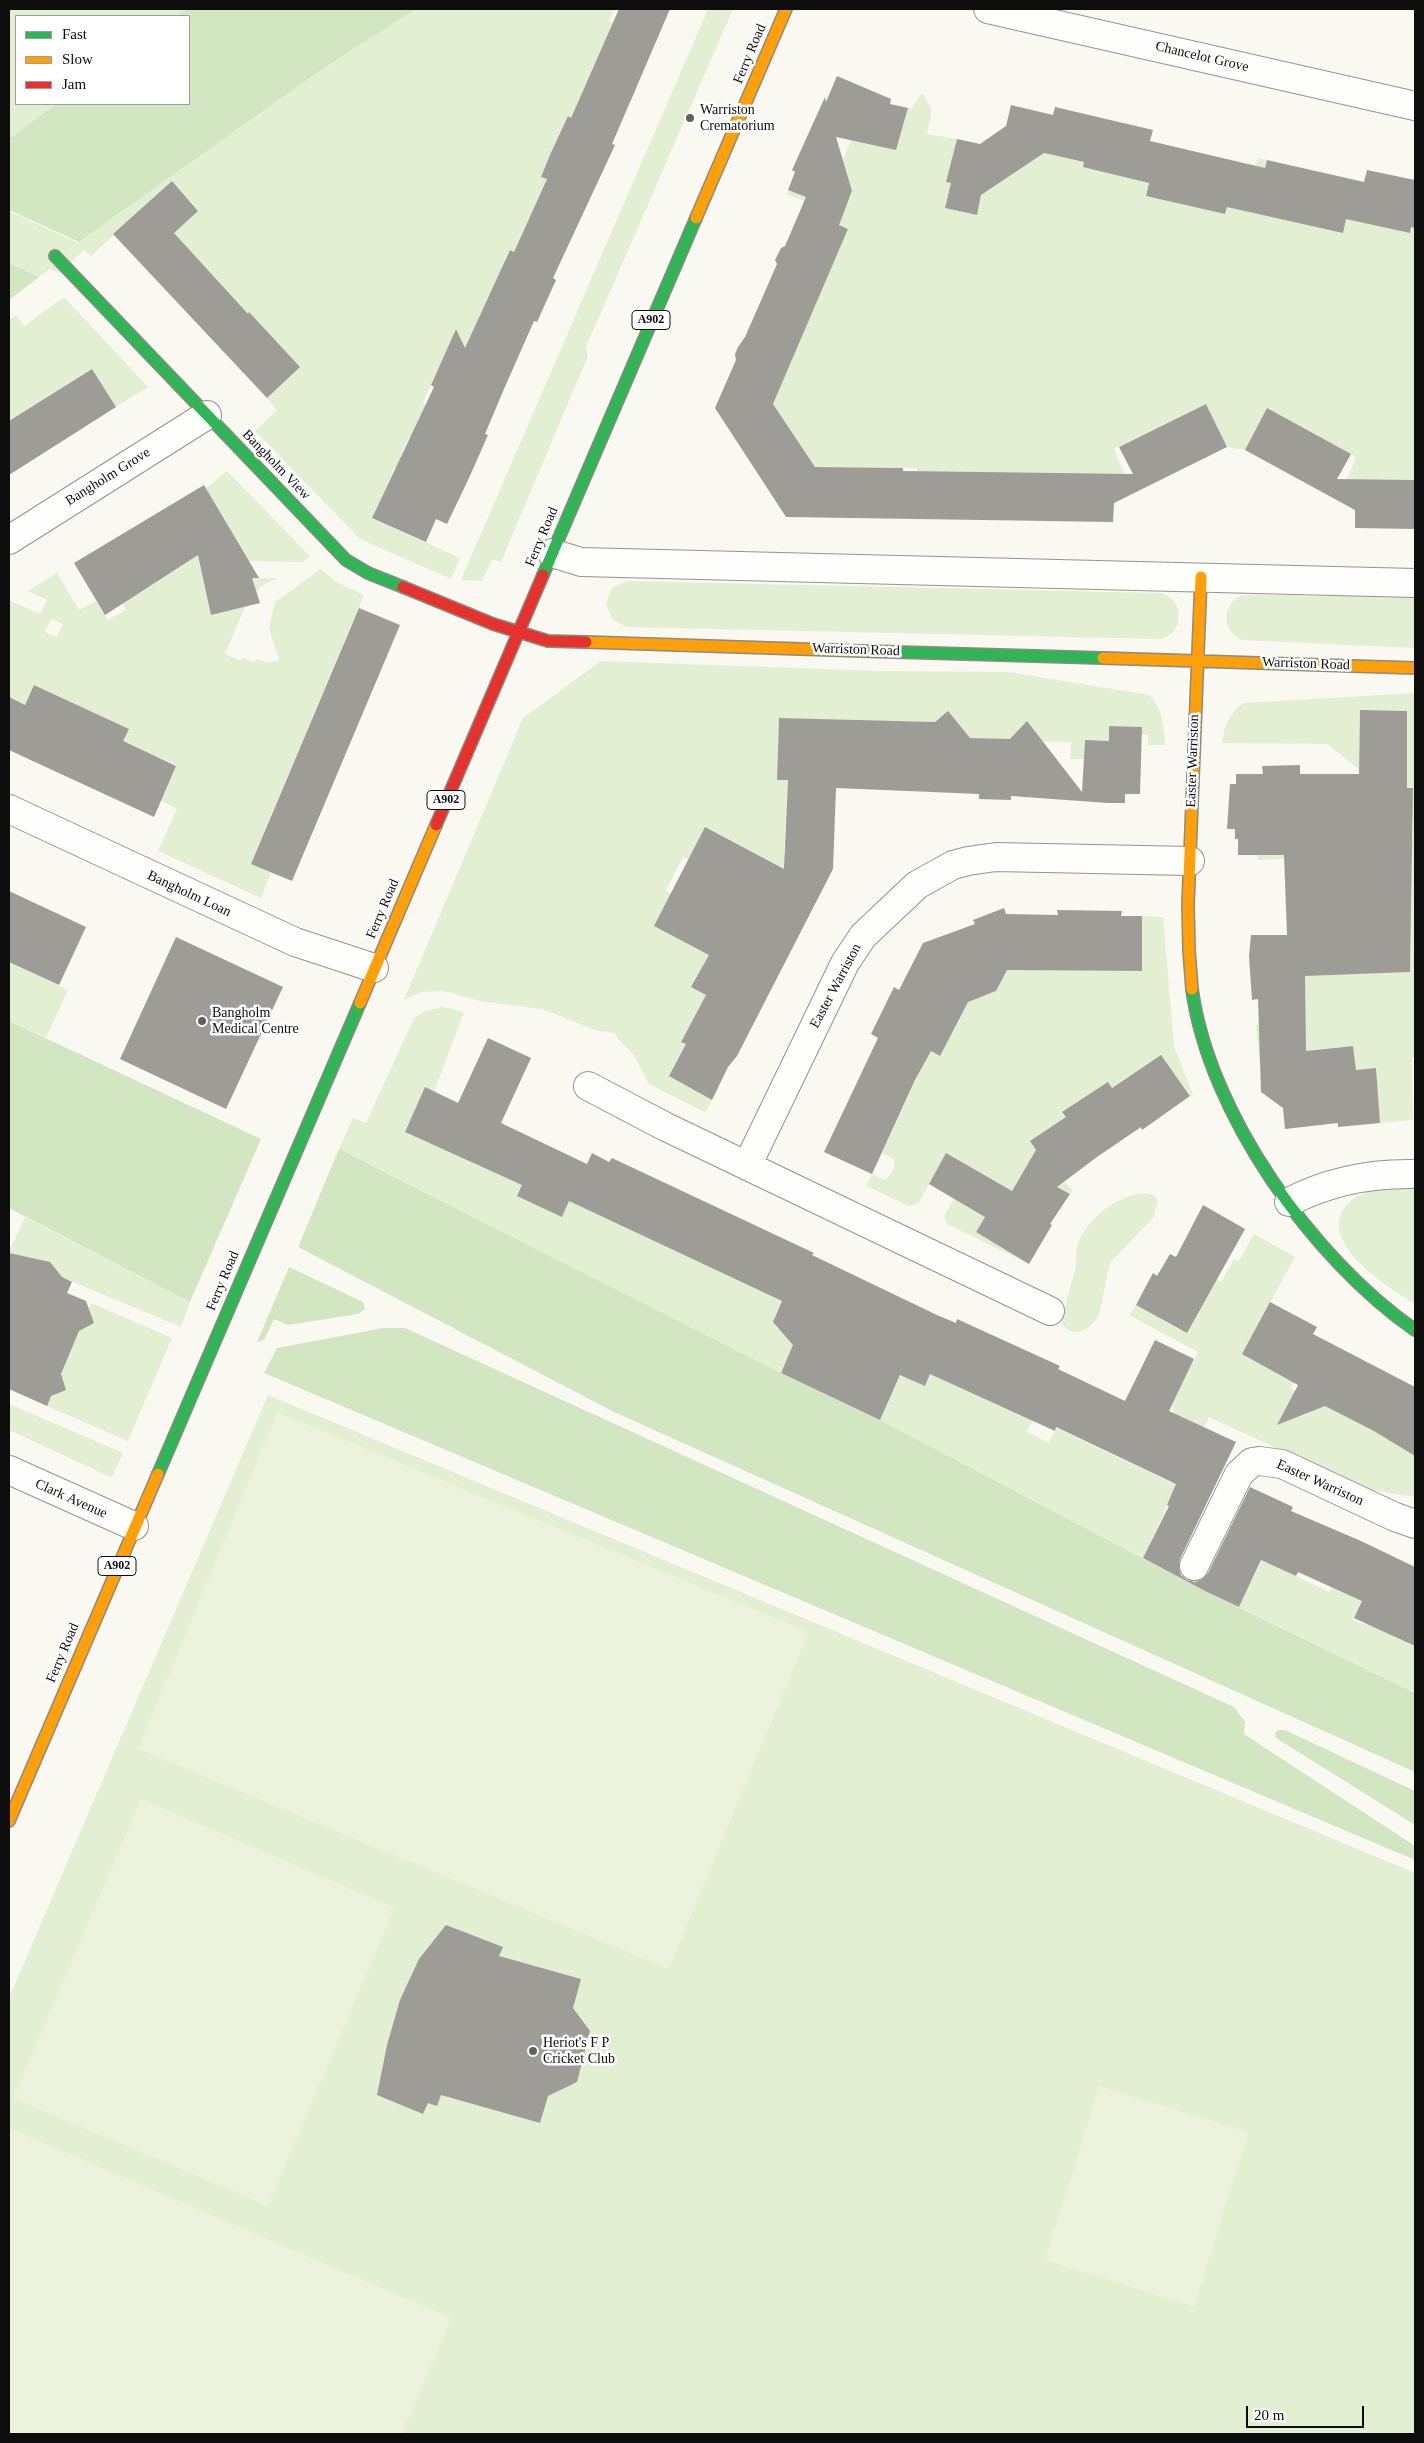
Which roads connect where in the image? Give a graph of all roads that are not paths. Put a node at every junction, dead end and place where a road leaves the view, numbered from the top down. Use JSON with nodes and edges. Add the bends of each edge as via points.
{"nodes":[{"id":1,"x":786,"y":9,"type":"edge"},
{"id":2,"x":988,"y":9,"type":"edge"},
{"id":3,"x":1415,"y":106,"type":"edge"},
{"id":4,"x":55,"y":256,"type":"dead end"},
{"id":5,"x":207,"y":415,"type":"junction"},
{"id":6,"x":9,"y":540,"type":"edge"},
{"id":7,"x":552,"y":553,"type":"junction"},
{"id":8,"x":1201,"y":578,"type":"junction"},
{"id":9,"x":1415,"y":583,"type":"edge"},
{"id":10,"x":518,"y":632,"type":"junction"},
{"id":11,"x":1196,"y":661,"type":"junction"},
{"id":12,"x":1415,"y":668,"type":"edge"},
{"id":13,"x":9,"y":809,"type":"edge"},
{"id":14,"x":1190,"y":861,"type":"junction"},
{"id":15,"x":374,"y":968,"type":"junction"},
{"id":16,"x":588,"y":1086,"type":"dead end"},
{"id":17,"x":747,"y":1166,"type":"junction"},
{"id":18,"x":1415,"y":1174,"type":"edge"},
{"id":19,"x":1289,"y":1202,"type":"junction"},
{"id":20,"x":1050,"y":1311,"type":"dead end"},
{"id":21,"x":1415,"y":1330,"type":"edge"},
{"id":22,"x":19,"y":1475,"type":"edge"},
{"id":23,"x":1415,"y":1524,"type":"edge"},
{"id":24,"x":134,"y":1526,"type":"junction"},
{"id":25,"x":1194,"y":1566,"type":"dead end"},
{"id":26,"x":9,"y":1821,"type":"edge"}],
"edges":[{"from":1,"to":7,"type":"street","name":"Ferry Road","number":"A902"},
{"from":2,"to":3,"type":"street","name":"Chancelot Grove"},
{"from":4,"to":5,"type":"street","name":"Bangholm View"},
{"from":5,"to":6,"type":"street","name":"Bangholm Grove"},
{"from":5,"to":10,"type":"street","name":"Bangholm View","via":[[346,560],[377,576]]},
{"from":7,"to":8,"type":"street","via":[[582,562]]},
{"from":7,"to":10,"type":"street","name":"Ferry Road","number":"A902"},
{"from":8,"to":9,"type":"street"},
{"from":8,"to":11,"type":"street"},
{"from":10,"to":11,"type":"street","name":"Warriston Road","via":[[548,641]]},
{"from":10,"to":15,"type":"street","name":"Ferry Road","number":"A902"},
{"from":11,"to":12,"type":"street","name":"Warriston Road"},
{"from":11,"to":14,"type":"street","name":"Easter Warriston"},
{"from":13,"to":15,"type":"street","name":"Bangholm Loan","via":[[295,942]]},
{"from":14,"to":17,"type":"street","name":"Easter Warriston","via":[[996,857],[953,865],[917,885],[863,936],[845,963]]},
{"from":14,"to":19,"type":"street","name":"Easter Warriston","via":[[1190,968],[1198,1016],[1232,1113],[1246,1140]]},
{"from":15,"to":24,"type":"street","name":"Ferry Road","number":"A902"},
{"from":16,"to":17,"type":"street"},
{"from":17,"to":20,"type":"street"},
{"from":18,"to":19,"type":"street","via":[[1380,1174],[1324,1185]]},
{"from":19,"to":21,"type":"street","name":"Easter Warriston","via":[[1316,1241],[1349,1277]]},
{"from":22,"to":24,"type":"street","name":"Clark Avenue"},
{"from":23,"to":25,"type":"street","name":"Easter Warriston","via":[[1282,1464],[1259,1460],[1239,1474]]},
{"from":24,"to":26,"type":"street","name":"Ferry Road","number":"A902"}]}
